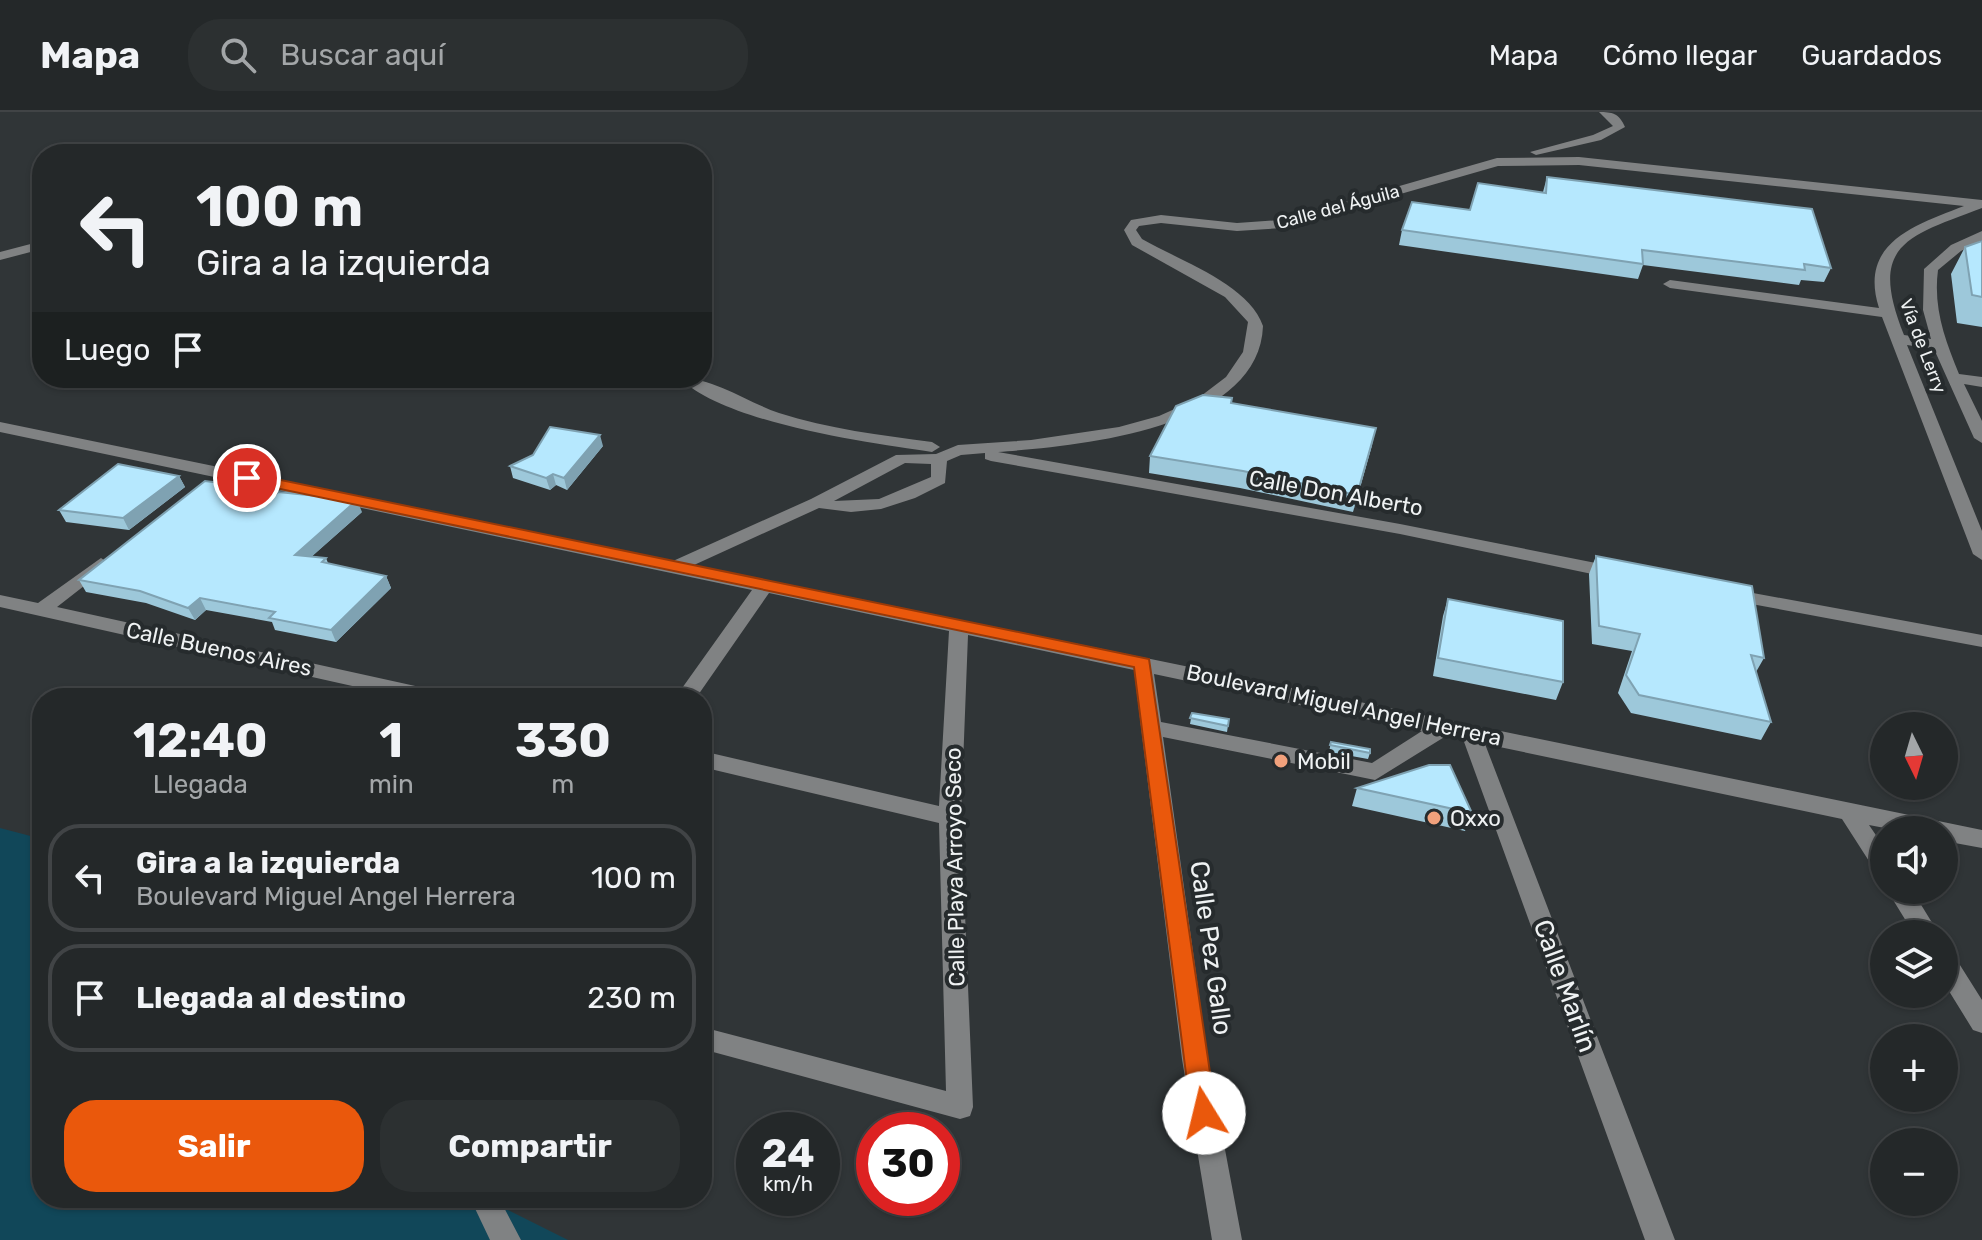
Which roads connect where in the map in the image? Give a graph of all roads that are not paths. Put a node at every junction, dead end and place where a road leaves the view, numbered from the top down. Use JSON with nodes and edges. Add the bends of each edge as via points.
{"nodes":[{"id":1,"x":1604,"y":112,"type":"edge"},
{"id":2,"x":1497,"y":162,"type":"junction"},
{"id":3,"x":1981,"y":204,"type":"edge"},
{"id":4,"x":1982,"y":235,"type":"edge"},
{"id":5,"x":32,"y":248,"type":"edge"},
{"id":6,"x":1,"y":256,"type":"edge"},
{"id":7,"x":1670,"y":284,"type":"dead end"},
{"id":8,"x":1888,"y":314,"type":"junction"},
{"id":9,"x":1899,"y":339,"type":"junction"},
{"id":10,"x":1940,"y":345,"type":"junction"},
{"id":11,"x":1956,"y":378,"type":"junction"},
{"id":12,"x":1982,"y":382,"type":"edge"},
{"id":13,"x":708,"y":388,"type":"edge"},
{"id":14,"x":0,"y":427,"type":"edge"},
{"id":15,"x":1982,"y":438,"type":"edge"},
{"id":16,"x":958,"y":450,"type":"junction"},
{"id":17,"x":939,"y":459,"type":"junction"},
{"id":18,"x":221,"y":472,"type":"junction"},
{"id":19,"x":197,"y":491,"type":"edge"},
{"id":20,"x":817,"y":503,"type":"junction"},
{"id":21,"x":1982,"y":554,"type":"edge"},
{"id":22,"x":113,"y":555,"type":"edge"},
{"id":23,"x":673,"y":568,"type":"junction"},
{"id":24,"x":1632,"y":576,"type":"edge"},
{"id":25,"x":764,"y":587,"type":"junction"},
{"id":26,"x":1709,"y":591,"type":"edge"},
{"id":27,"x":0,"y":601,"type":"edge"},
{"id":28,"x":41,"y":610,"type":"junction"},
{"id":29,"x":959,"y":627,"type":"junction"},
{"id":30,"x":1982,"y":641,"type":"edge"},
{"id":31,"x":1143,"y":663,"type":"junction"},
{"id":32,"x":393,"y":688,"type":"edge"},
{"id":33,"x":692,"y":688,"type":"edge"},
{"id":34,"x":1151,"y":727,"type":"junction"},
{"id":35,"x":1457,"y":729,"type":"junction"},
{"id":36,"x":712,"y":761,"type":"edge"},
{"id":37,"x":1850,"y":813,"type":"junction"},
{"id":38,"x":950,"y":817,"type":"junction"},
{"id":39,"x":1870,"y":817,"type":"edge"},
{"id":40,"x":1958,"y":835,"type":"edge"},
{"id":41,"x":1982,"y":839,"type":"edge"},
{"id":42,"x":1870,"y":844,"type":"edge"},
{"id":43,"x":1958,"y":983,"type":"edge"},
{"id":44,"x":1982,"y":1022,"type":"edge"},
{"id":45,"x":712,"y":1041,"type":"edge"},
{"id":46,"x":489,"y":1208,"type":"edge"},
{"id":47,"x":506,"y":1240,"type":"edge"},
{"id":48,"x":1227,"y":1240,"type":"edge"},
{"id":49,"x":1660,"y":1240,"type":"edge"}],
"edges":[{"from":1,"to":2,"type":"street","via":[[1619,127],[1579,143]]},
{"from":2,"to":3,"type":"street","name":"Calle del Águila","via":[[1579,161]]},
{"from":2,"to":16,"type":"street","name":"Calle del Águila","via":[[1282,224],[1237,227],[1161,219],[1135,223],[1130,230],[1137,242],[1230,294],[1252,316],[1256,332],[1248,357],[1229,385],[1202,402],[1096,438]]},
{"from":3,"to":8,"type":"street","name":"Vía de Lerry","via":[[1887,251],[1879,280]]},
{"from":4,"to":10,"type":"street","name":"Vía de Lerry","via":[[1931,269],[1927,293]]},
{"from":5,"to":6,"type":"street"},
{"from":7,"to":8,"type":"street"},
{"from":8,"to":9,"type":"street","name":"Vía de Lerry"},
{"from":9,"to":10,"type":"street"},
{"from":9,"to":21,"type":"street","name":"Vía de Lerry"},
{"from":10,"to":11,"type":"street","name":"Vía de Lerry"},
{"from":11,"to":12,"type":"street"},
{"from":11,"to":15,"type":"street","name":"Vía de Lerry"},
{"from":13,"to":16,"type":"street","name":"Calle Don Alberto","via":[[745,407],[817,430]]},
{"from":14,"to":18,"type":"street","name":"Boulevard Miguel Angel Herrera"},
{"from":16,"to":17,"type":"street","name":"Calle del Águila"},
{"from":16,"to":24,"type":"street","name":"Calle Don Alberto"},
{"from":17,"to":20,"type":"street","name":"Calle del Águila","via":[[902,458]]},
{"from":17,"to":20,"type":"street","name":"Calle del Águila","via":[[939,479],[899,501],[840,508]]},
{"from":18,"to":19,"type":"street"},
{"from":18,"to":23,"type":"street","name":"Boulevard Miguel Angel Herrera"},
{"from":20,"to":23,"type":"street","name":"Calle del Águila"},
{"from":22,"to":28,"type":"street"},
{"from":23,"to":25,"type":"street","name":"Boulevard Miguel Angel Herrera"},
{"from":25,"to":29,"type":"street","name":"Boulevard Miguel Angel Herrera"},
{"from":25,"to":33,"type":"street"},
{"from":26,"to":30,"type":"street"},
{"from":27,"to":28,"type":"street","name":"Calle Buenos Aires"},
{"from":28,"to":32,"type":"street","name":"Calle Buenos Aires"},
{"from":29,"to":31,"type":"street","name":"Boulevard Miguel Angel Herrera"},
{"from":29,"to":38,"type":"street","name":"Calle Playa Arroyo Seco"},
{"from":31,"to":34,"type":"street","name":"Calle Pez Gallo"},
{"from":31,"to":35,"type":"street","name":"Boulevard Miguel Angel Herrera"},
{"from":34,"to":35,"type":"street","via":[[1375,772]]},
{"from":34,"to":48,"type":"street","name":"Calle Pez Gallo","via":[[1195,1059]]},
{"from":35,"to":37,"type":"street","name":"Boulevard Miguel Angel Herrera"},
{"from":35,"to":49,"type":"street","name":"Calle Marlín"},
{"from":36,"to":38,"type":"street"},
{"from":37,"to":39,"type":"street","name":"Boulevard Miguel Angel Herrera"},
{"from":37,"to":42,"type":"street"},
{"from":38,"to":45,"type":"street","name":"Calle Playa Arroyo Seco","via":[[960,1107]]},
{"from":40,"to":41,"type":"street"},
{"from":43,"to":44,"type":"street"},
{"from":46,"to":47,"type":"street"}]}
